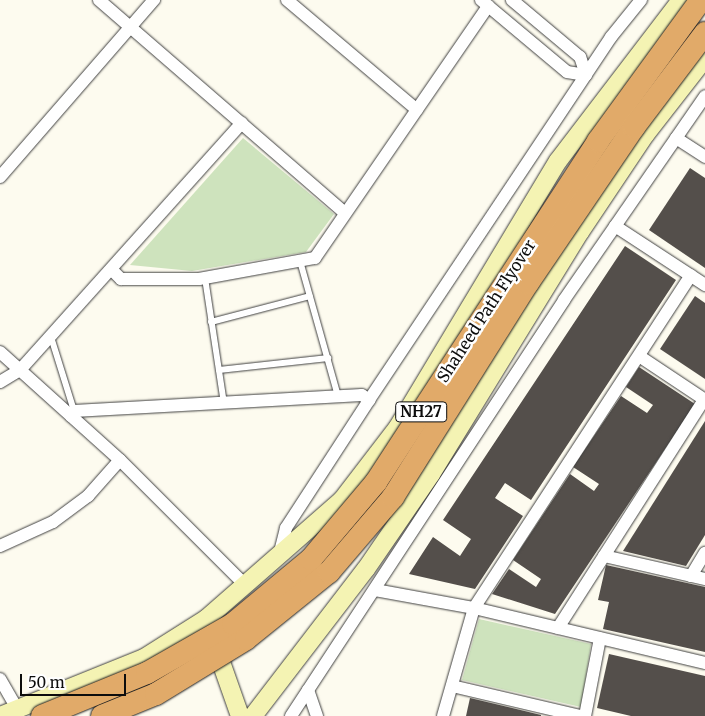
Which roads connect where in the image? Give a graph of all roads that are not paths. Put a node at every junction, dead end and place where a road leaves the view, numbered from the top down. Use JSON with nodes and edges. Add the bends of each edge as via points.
{"nodes":[{"id":1,"x":99,"y":0,"type":"edge"},
{"id":2,"x":154,"y":0,"type":"edge"},
{"id":3,"x":287,"y":0,"type":"edge"},
{"id":4,"x":512,"y":0,"type":"edge"},
{"id":5,"x":641,"y":0,"type":"edge"},
{"id":6,"x":681,"y":0,"type":"edge"},
{"id":7,"x":701,"y":0,"type":"edge"},
{"id":8,"x":484,"y":3,"type":"edge"},
{"id":9,"x":131,"y":27,"type":"junction"},
{"id":10,"x":705,"y":34,"type":"edge"},
{"id":11,"x":705,"y":58,"type":"edge"},
{"id":12,"x":586,"y":75,"type":"junction"},
{"id":13,"x":705,"y":96,"type":"edge"},
{"id":14,"x":417,"y":110,"type":"junction"},
{"id":15,"x":242,"y":124,"type":"junction"},
{"id":16,"x":676,"y":138,"type":"junction"},
{"id":17,"x":705,"y":157,"type":"edge"},
{"id":18,"x":0,"y":177,"type":"edge"},
{"id":19,"x":345,"y":213,"type":"junction"},
{"id":20,"x":615,"y":226,"type":"junction"},
{"id":21,"x":300,"y":260,"type":"junction"},
{"id":22,"x":112,"y":270,"type":"junction"},
{"id":23,"x":691,"y":276,"type":"junction"},
{"id":24,"x":205,"y":278,"type":"junction"},
{"id":25,"x":705,"y":285,"type":"edge"},
{"id":26,"x":310,"y":296,"type":"junction"},
{"id":27,"x":211,"y":322,"type":"junction"},
{"id":28,"x":51,"y":336,"type":"junction"},
{"id":29,"x":0,"y":352,"type":"edge"},
{"id":30,"x":639,"y":356,"type":"junction"},
{"id":31,"x":328,"y":358,"type":"junction"},
{"id":32,"x":20,"y":370,"type":"junction"},
{"id":33,"x":219,"y":370,"type":"junction"},
{"id":34,"x":0,"y":382,"type":"edge"},
{"id":35,"x":339,"y":397,"type":"junction"},
{"id":36,"x":369,"y":400,"type":"junction"},
{"id":37,"x":705,"y":400,"type":"edge"},
{"id":38,"x":224,"y":403,"type":"junction"},
{"id":39,"x":72,"y":414,"type":"junction"},
{"id":40,"x":120,"y":460,"type":"junction"},
{"id":41,"x":0,"y":546,"type":"edge"},
{"id":42,"x":705,"y":553,"type":"edge"},
{"id":43,"x":279,"y":556,"type":"junction"},
{"id":44,"x":604,"y":556,"type":"junction"},
{"id":45,"x":691,"y":576,"type":"junction"},
{"id":46,"x":705,"y":579,"type":"edge"},
{"id":47,"x":246,"y":586,"type":"junction"},
{"id":48,"x":375,"y":590,"type":"junction"},
{"id":49,"x":474,"y":608,"type":"junction"},
{"id":50,"x":206,"y":619,"type":"junction"},
{"id":51,"x":558,"y":628,"type":"junction"},
{"id":52,"x":600,"y":638,"type":"junction"},
{"id":53,"x":705,"y":663,"type":"edge"},
{"id":54,"x":0,"y":679,"type":"edge"},
{"id":55,"x":87,"y":683,"type":"junction"},
{"id":56,"x":452,"y":686,"type":"junction"},
{"id":57,"x":308,"y":690,"type":"junction"},
{"id":58,"x":17,"y":709,"type":"junction"},
{"id":59,"x":0,"y":716,"type":"edge"},
{"id":60,"x":42,"y":716,"type":"edge"},
{"id":61,"x":96,"y":716,"type":"edge"},
{"id":62,"x":102,"y":716,"type":"edge"},
{"id":63,"x":240,"y":716,"type":"edge"},
{"id":64,"x":253,"y":716,"type":"edge"},
{"id":65,"x":291,"y":716,"type":"edge"},
{"id":66,"x":317,"y":716,"type":"edge"},
{"id":67,"x":443,"y":716,"type":"edge"},
{"id":68,"x":580,"y":716,"type":"edge"},
{"id":69,"x":586,"y":716,"type":"edge"}],
"edges":[{"from":1,"to":9,"type":"street"},
{"from":2,"to":9,"type":"street"},
{"from":3,"to":14,"type":"street"},
{"from":4,"to":12,"type":"street","via":[[580,58]]},
{"from":5,"to":12,"type":"street"},
{"from":6,"to":43,"type":"street","name":"Shaheed Path Flyover","via":[[558,162],[398,427],[342,500]]},
{"from":7,"to":60,"type":"highway","name":"Shaheed Path Flyover","number":"NH27","bridge":true,"via":[[598,140],[376,482],[311,559],[233,624],[147,673]]},
{"from":8,"to":12,"type":"street","via":[[567,72]]},
{"from":8,"to":14,"type":"street"},
{"from":9,"to":15,"type":"street"},
{"from":9,"to":18,"type":"street"},
{"from":10,"to":62,"type":"highway","name":"Shaheed Path Flyover","number":"NH27","bridge":true,"via":[[634,127],[528,283],[393,497],[329,572],[246,639],[156,694]]},
{"from":11,"to":64,"type":"street","via":[[645,135],[591,216],[474,405],[366,569]]},
{"from":12,"to":36,"type":"street"},
{"from":13,"to":16,"type":"street"},
{"from":14,"to":19,"type":"street"},
{"from":15,"to":19,"type":"street"},
{"from":15,"to":22,"type":"street"},
{"from":16,"to":17,"type":"street"},
{"from":16,"to":20,"type":"street"},
{"from":19,"to":21,"type":"street","via":[[315,258]]},
{"from":20,"to":23,"type":"street"},
{"from":20,"to":48,"type":"street"},
{"from":21,"to":24,"type":"street"},
{"from":21,"to":26,"type":"lane"},
{"from":22,"to":24,"type":"street","via":[[121,279]]},
{"from":22,"to":28,"type":"street"},
{"from":23,"to":25,"type":"street"},
{"from":23,"to":30,"type":"street"},
{"from":24,"to":27,"type":"lane"},
{"from":26,"to":27,"type":"lane"},
{"from":26,"to":31,"type":"lane"},
{"from":27,"to":33,"type":"lane"},
{"from":28,"to":32,"type":"street"},
{"from":28,"to":39,"type":"lane"},
{"from":29,"to":32,"type":"street"},
{"from":30,"to":37,"type":"street"},
{"from":30,"to":49,"type":"street"},
{"from":31,"to":33,"type":"lane"},
{"from":31,"to":35,"type":"lane"},
{"from":32,"to":34,"type":"street"},
{"from":32,"to":39,"type":"street"},
{"from":33,"to":38,"type":"lane"},
{"from":35,"to":36,"type":"street","via":[[362,395]]},
{"from":35,"to":38,"type":"street"},
{"from":36,"to":43,"type":"street","via":[[286,528]]},
{"from":37,"to":44,"type":"street"},
{"from":38,"to":39,"type":"street"},
{"from":39,"to":40,"type":"street"},
{"from":40,"to":41,"type":"street","via":[[88,496],[53,522]]},
{"from":40,"to":47,"type":"street"},
{"from":42,"to":45,"type":"street"},
{"from":43,"to":47,"type":"street","name":"Shaheed Path Flyover"},
{"from":44,"to":45,"type":"street"},
{"from":44,"to":51,"type":"street"},
{"from":45,"to":46,"type":"street"},
{"from":47,"to":50,"type":"street","name":"Shaheed Path Flyover"},
{"from":48,"to":49,"type":"street"},
{"from":48,"to":57,"type":"street"},
{"from":49,"to":51,"type":"street"},
{"from":49,"to":56,"type":"street"},
{"from":50,"to":55,"type":"street","name":"Shaheed Path Flyover","via":[[144,658]]},
{"from":50,"to":63,"type":"street"},
{"from":51,"to":52,"type":"street"},
{"from":52,"to":53,"type":"street"},
{"from":52,"to":69,"type":"street"},
{"from":54,"to":58,"type":"street"},
{"from":55,"to":58,"type":"street","name":"Shaheed Path Flyover"},
{"from":55,"to":61,"type":"street"},
{"from":56,"to":67,"type":"street"},
{"from":56,"to":68,"type":"street"},
{"from":57,"to":65,"type":"street"},
{"from":57,"to":66,"type":"street"},
{"from":58,"to":59,"type":"street","name":"Shaheed Path Flyover"}]}
